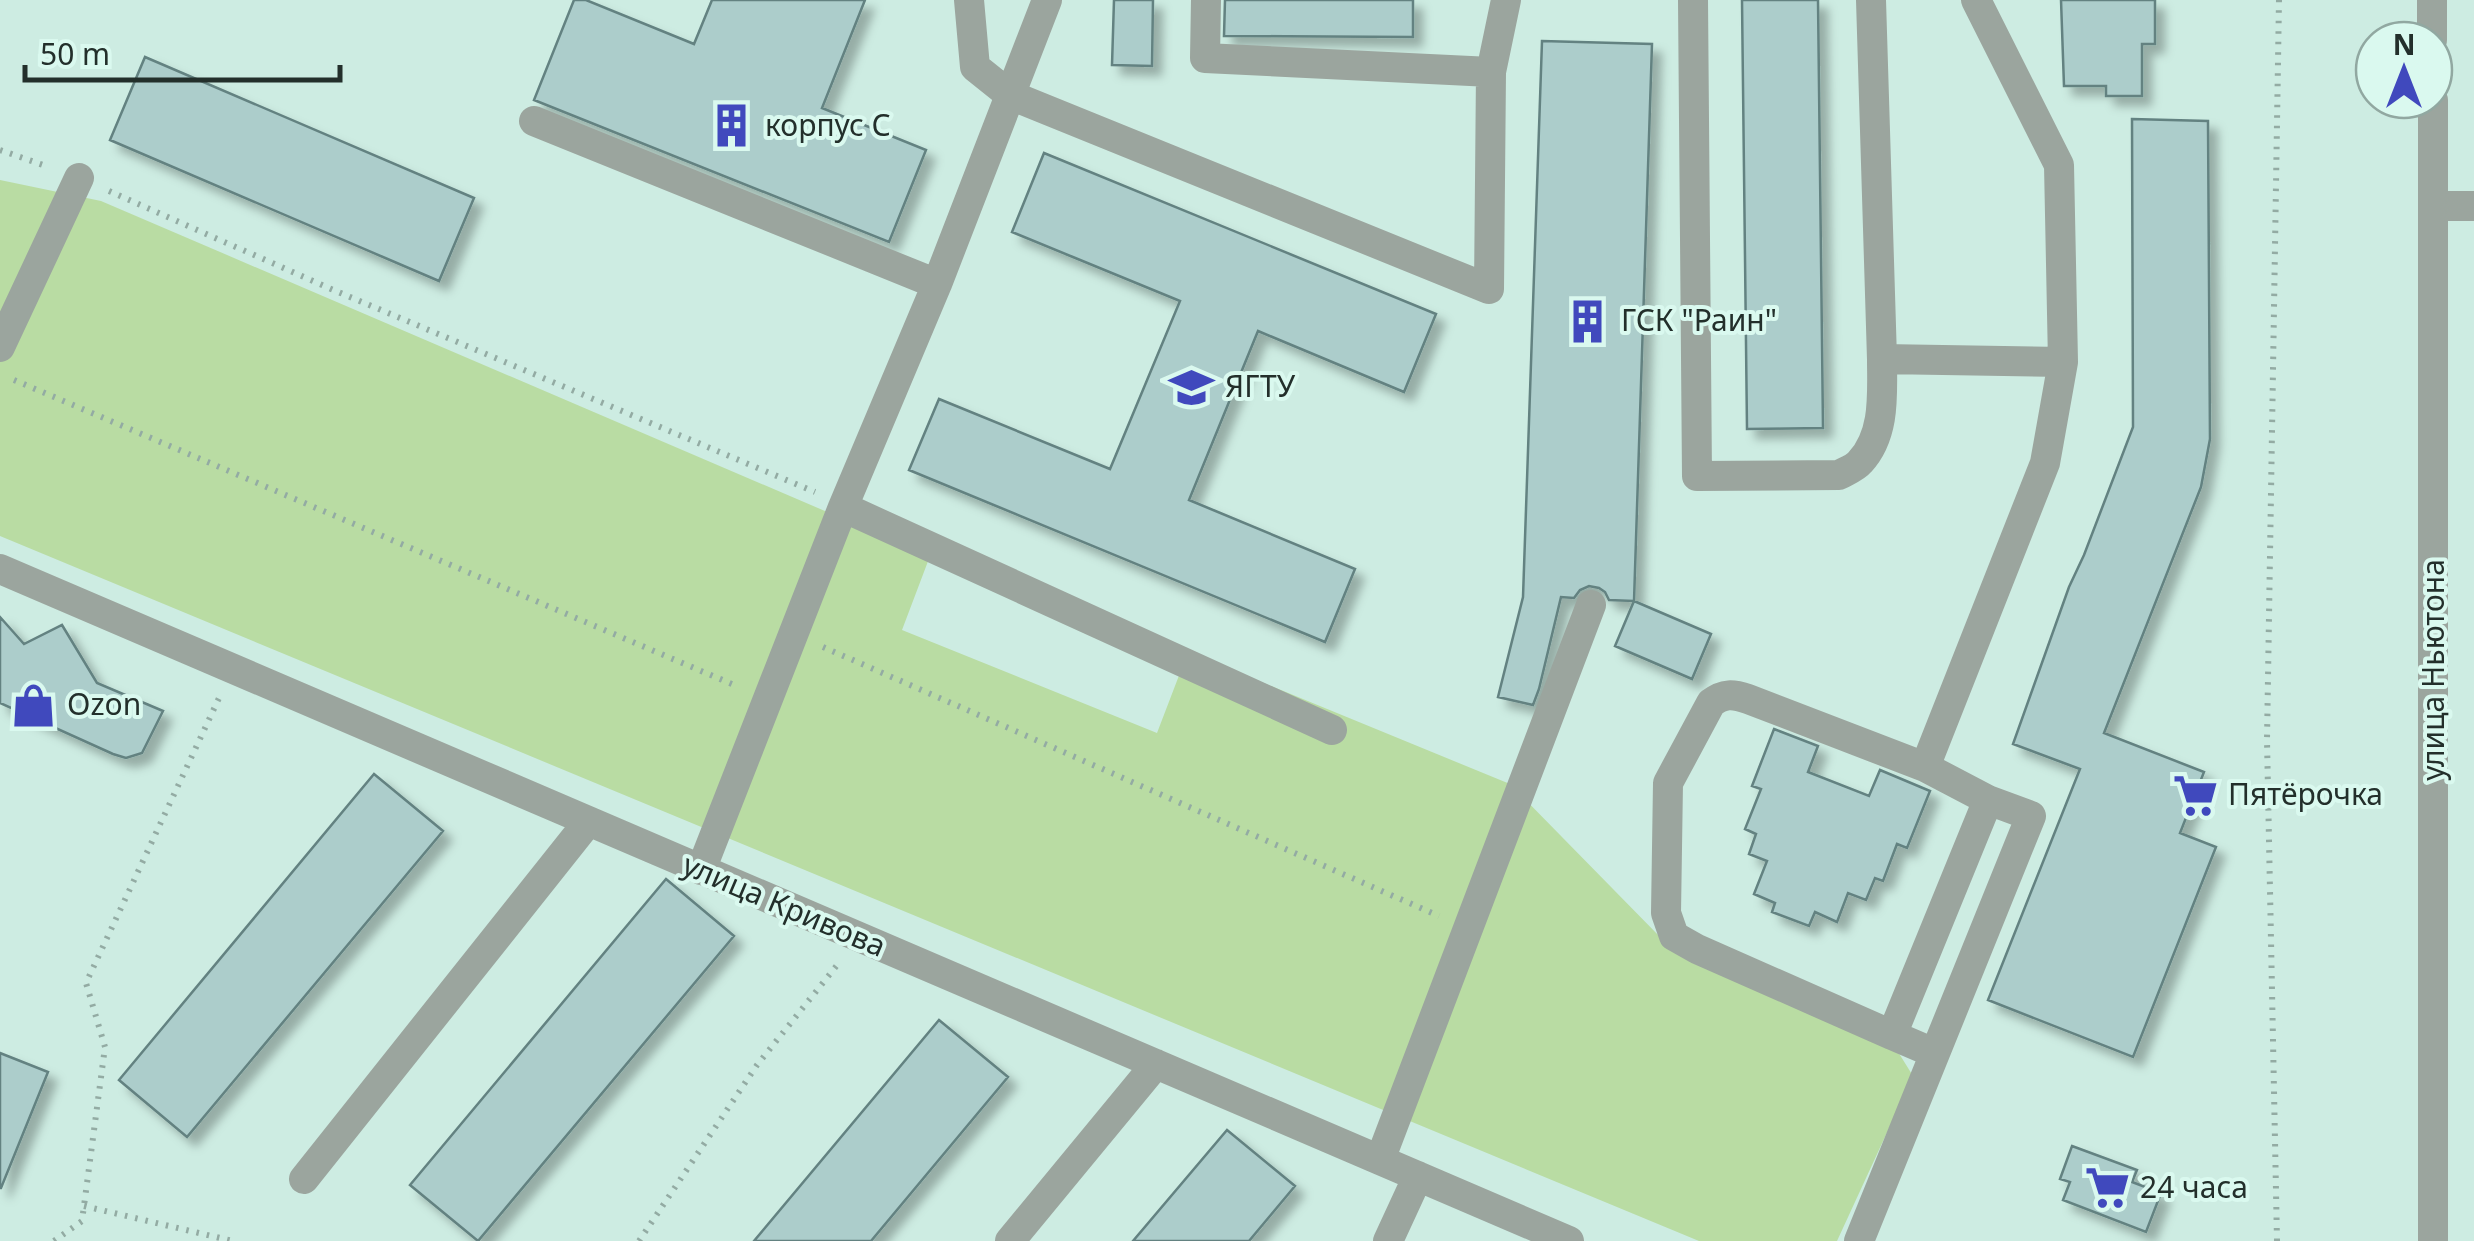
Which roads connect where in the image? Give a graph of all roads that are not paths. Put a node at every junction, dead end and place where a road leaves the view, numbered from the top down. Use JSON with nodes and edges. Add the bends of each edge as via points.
{"nodes":[{"id":1,"x":968,"y":0,"type":"edge"},
{"id":2,"x":1047,"y":0,"type":"edge"},
{"id":3,"x":1206,"y":0,"type":"edge"},
{"id":4,"x":1506,"y":0,"type":"edge"},
{"id":5,"x":1694,"y":0,"type":"edge"},
{"id":6,"x":1872,"y":0,"type":"edge"},
{"id":7,"x":1976,"y":0,"type":"edge"},
{"id":8,"x":1491,"y":72,"type":"junction"},
{"id":9,"x":1010,"y":95,"type":"junction"},
{"id":10,"x":2433,"y":120,"type":"edge"},
{"id":11,"x":534,"y":121,"type":"dead end"},
{"id":12,"x":79,"y":178,"type":"road end"},
{"id":13,"x":2434,"y":206,"type":"junction"},
{"id":14,"x":2474,"y":206,"type":"edge"},
{"id":15,"x":938,"y":284,"type":"junction"},
{"id":16,"x":0,"y":346,"type":"edge"},
{"id":17,"x":1882,"y":359,"type":"junction"},
{"id":18,"x":2063,"y":362,"type":"junction"},
{"id":19,"x":843,"y":507,"type":"junction"},
{"id":20,"x":0,"y":569,"type":"edge"},
{"id":21,"x":1591,"y":605,"type":"dead end"},
{"id":22,"x":1332,"y":730,"type":"dead end"},
{"id":23,"x":1925,"y":767,"type":"junction"},
{"id":24,"x":1988,"y":800,"type":"junction"},
{"id":25,"x":588,"y":822,"type":"junction"},
{"id":26,"x":701,"y":870,"type":"junction"},
{"id":27,"x":1892,"y":1035,"type":"junction"},
{"id":28,"x":1934,"y":1052,"type":"junction"},
{"id":29,"x":1156,"y":1064,"type":"junction"},
{"id":30,"x":1380,"y":1160,"type":"junction"},
{"id":31,"x":1418,"y":1176,"type":"junction"},
{"id":32,"x":304,"y":1178,"type":"dead end"},
{"id":33,"x":1010,"y":1241,"type":"edge"},
{"id":34,"x":1388,"y":1241,"type":"edge"},
{"id":35,"x":1569,"y":1241,"type":"edge"},
{"id":36,"x":1859,"y":1241,"type":"edge"},
{"id":37,"x":2434,"y":1241,"type":"edge"}],
"edges":[{"from":1,"to":9,"type":"street","via":[[976,68]]},
{"from":2,"to":9,"type":"street"},
{"from":3,"to":8,"type":"street","via":[[1205,58]]},
{"from":4,"to":8,"type":"street"},
{"from":5,"to":17,"type":"street","via":[[1697,476],[1839,475],[1859,464],[1881,414]]},
{"from":6,"to":17,"type":"street"},
{"from":7,"to":18,"type":"street","via":[[2059,166]]},
{"from":8,"to":9,"type":"street","via":[[1489,289]]},
{"from":9,"to":15,"type":"street"},
{"from":10,"to":13,"type":"street","name":"улица Ньютона"},
{"from":11,"to":15,"type":"street"},
{"from":12,"to":16,"type":"street"},
{"from":13,"to":14,"type":"street"},
{"from":13,"to":37,"type":"street","name":"улица Ньютона"},
{"from":15,"to":19,"type":"street"},
{"from":17,"to":18,"type":"street"},
{"from":18,"to":23,"type":"street","via":[[2044,463]]},
{"from":19,"to":22,"type":"street"},
{"from":19,"to":26,"type":"street"},
{"from":20,"to":25,"type":"street","name":"улица Кривова"},
{"from":21,"to":30,"type":"street"},
{"from":23,"to":24,"type":"street"},
{"from":23,"to":27,"type":"street","via":[[1735,695],[1711,703],[1668,783],[1666,913],[1674,936]]},
{"from":24,"to":27,"type":"street"},
{"from":24,"to":28,"type":"street","via":[[2031,816]]},
{"from":25,"to":26,"type":"street","name":"улица Кривова"},
{"from":25,"to":32,"type":"street"},
{"from":26,"to":29,"type":"street","name":"улица Кривова"},
{"from":27,"to":28,"type":"street"},
{"from":28,"to":36,"type":"street"},
{"from":29,"to":30,"type":"street","name":"улица Кривова"},
{"from":29,"to":33,"type":"street"},
{"from":30,"to":31,"type":"street","name":"улица Кривова"},
{"from":31,"to":34,"type":"street"},
{"from":31,"to":35,"type":"street","name":"улица Кривова"}]}
